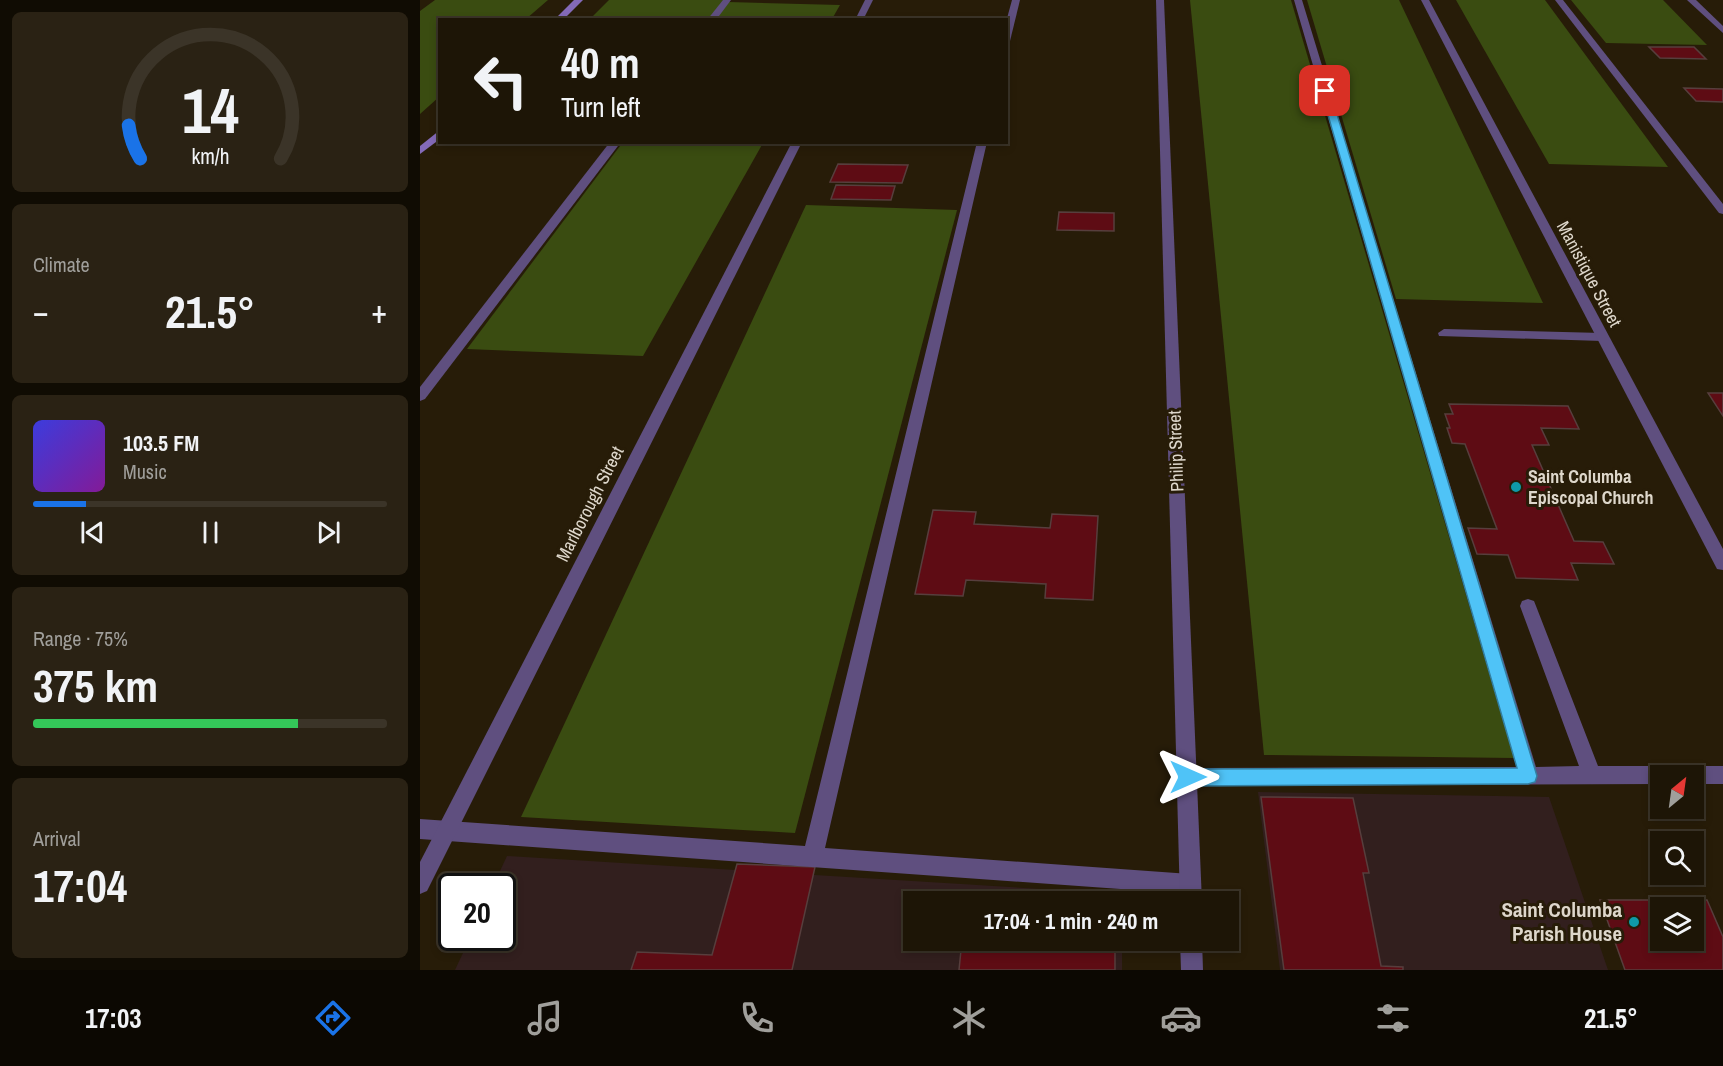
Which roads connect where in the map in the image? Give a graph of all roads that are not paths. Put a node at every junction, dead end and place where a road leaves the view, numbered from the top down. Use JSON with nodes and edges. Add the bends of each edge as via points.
{"nodes":[{"id":1,"x":579,"y":0,"type":"edge"},
{"id":2,"x":727,"y":0,"type":"edge"},
{"id":3,"x":869,"y":0,"type":"edge"},
{"id":4,"x":1016,"y":0,"type":"edge"},
{"id":5,"x":1160,"y":0,"type":"edge"},
{"id":6,"x":1298,"y":0,"type":"edge"},
{"id":7,"x":1425,"y":0,"type":"edge"},
{"id":8,"x":1559,"y":0,"type":"edge"},
{"id":9,"x":1691,"y":0,"type":"edge"},
{"id":10,"x":560,"y":18,"type":"edge"},
{"id":11,"x":713,"y":18,"type":"edge"},
{"id":12,"x":861,"y":18,"type":"edge"},
{"id":13,"x":1723,"y":31,"type":"edge"},
{"id":14,"x":1008,"y":32,"type":"edge"},
{"id":15,"x":438,"y":135,"type":"edge"},
{"id":16,"x":614,"y":144,"type":"edge"},
{"id":17,"x":796,"y":144,"type":"edge"},
{"id":18,"x":982,"y":144,"type":"edge"},
{"id":19,"x":420,"y":151,"type":"edge"},
{"id":20,"x":1723,"y":211,"type":"edge"},
{"id":21,"x":1444,"y":333,"type":"dead end"},
{"id":22,"x":1602,"y":337,"type":"junction"},
{"id":23,"x":420,"y":396,"type":"edge"},
{"id":24,"x":1723,"y":564,"type":"edge"},
{"id":25,"x":1528,"y":606,"type":"dead end"},
{"id":26,"x":1592,"y":775,"type":"junction"},
{"id":27,"x":1723,"y":775,"type":"edge"},
{"id":28,"x":1528,"y":776,"type":"junction"},
{"id":29,"x":1188,"y":777,"type":"junction"},
{"id":30,"x":420,"y":829,"type":"edge"},
{"id":31,"x":447,"y":830,"type":"junction"},
{"id":32,"x":813,"y":857,"type":"junction"},
{"id":33,"x":420,"y":884,"type":"edge"},
{"id":34,"x":1169,"y":891,"type":"edge"},
{"id":35,"x":1190,"y":891,"type":"edge"},
{"id":36,"x":1191,"y":951,"type":"edge"},
{"id":37,"x":1192,"y":970,"type":"edge"}],
"edges":[{"from":1,"to":10,"type":"street"},
{"from":2,"to":11,"type":"street"},
{"from":3,"to":12,"type":"street"},
{"from":4,"to":14,"type":"street"},
{"from":5,"to":29,"type":"street","name":"Philip Street"},
{"from":6,"to":28,"type":"street"},
{"from":7,"to":22,"type":"street","name":"Manistique Street"},
{"from":8,"to":20,"type":"street"},
{"from":9,"to":13,"type":"street"},
{"from":15,"to":19,"type":"street"},
{"from":16,"to":23,"type":"street"},
{"from":17,"to":31,"type":"street","name":"Marlborough Street"},
{"from":18,"to":32,"type":"street"},
{"from":21,"to":22,"type":"street"},
{"from":22,"to":24,"type":"street","name":"Manistique Street"},
{"from":25,"to":26,"type":"street"},
{"from":26,"to":27,"type":"street"},
{"from":26,"to":28,"type":"street"},
{"from":28,"to":29,"type":"street"},
{"from":29,"to":35,"type":"street","name":"Philip Street"},
{"from":30,"to":31,"type":"street"},
{"from":31,"to":32,"type":"street"},
{"from":31,"to":33,"type":"street","name":"Marlborough Street"},
{"from":32,"to":34,"type":"street"},
{"from":36,"to":37,"type":"street"}]}
